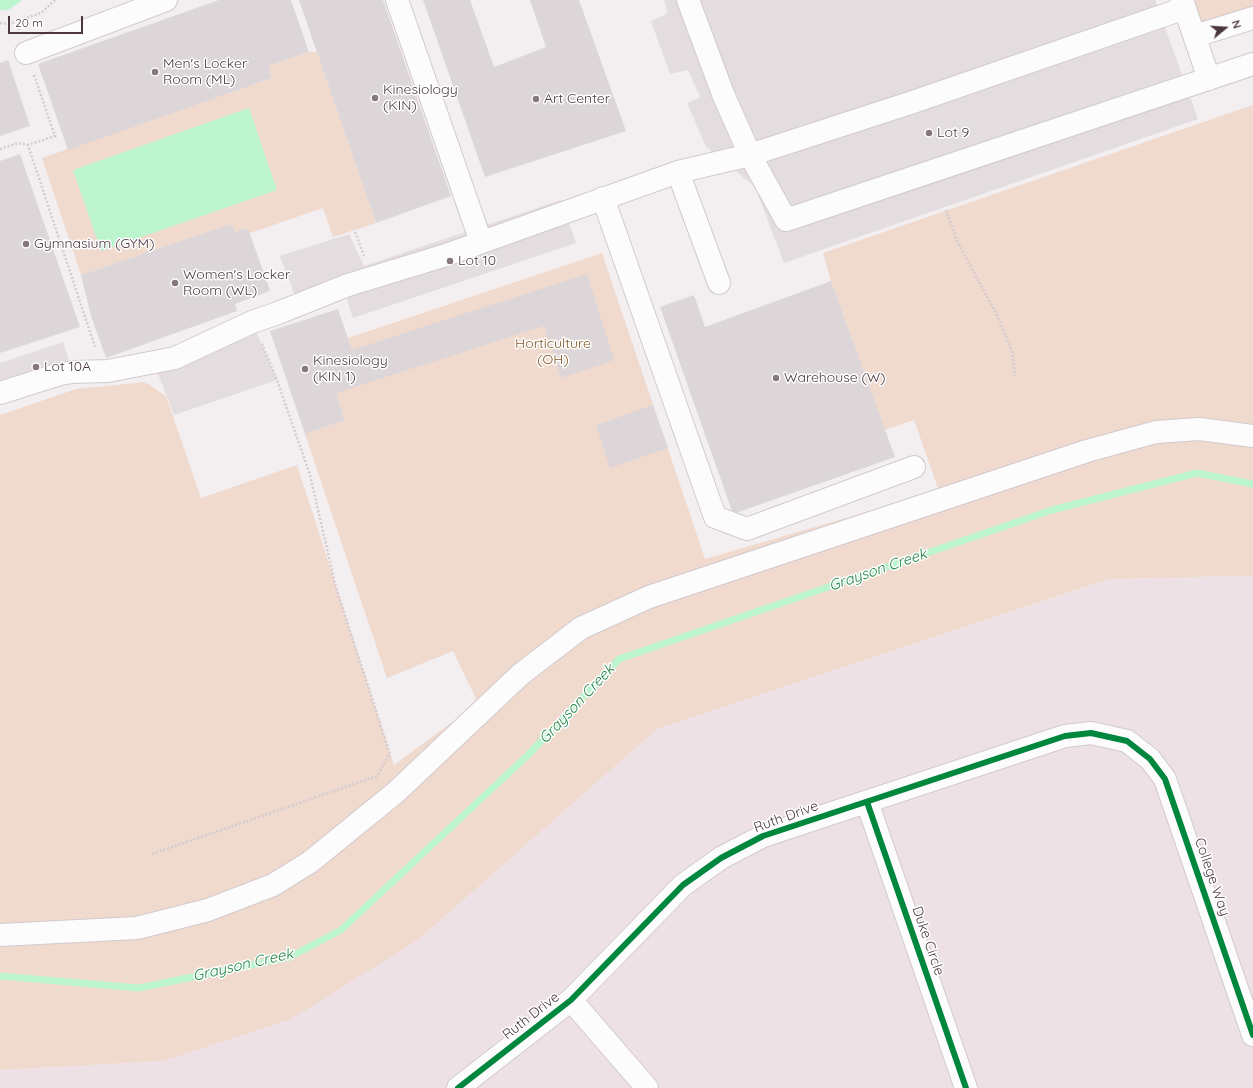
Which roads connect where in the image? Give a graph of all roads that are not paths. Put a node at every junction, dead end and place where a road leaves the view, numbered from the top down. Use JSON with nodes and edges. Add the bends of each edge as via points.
{"nodes":[{"id":1,"x":166,"y":0,"type":"edge"},
{"id":2,"x":397,"y":0,"type":"edge"},
{"id":3,"x":688,"y":0,"type":"edge"},
{"id":4,"x":1184,"y":4,"type":"edge"},
{"id":5,"x":1253,"y":18,"type":"edge"},
{"id":6,"x":1195,"y":36,"type":"junction"},
{"id":7,"x":26,"y":53,"type":"road end"},
{"id":8,"x":1253,"y":64,"type":"edge"},
{"id":9,"x":1209,"y":79,"type":"junction"},
{"id":10,"x":750,"y":155,"type":"junction"},
{"id":11,"x":678,"y":172,"type":"junction"},
{"id":12,"x":603,"y":198,"type":"junction"},
{"id":13,"x":482,"y":242,"type":"junction"},
{"id":14,"x":719,"y":283,"type":"dead end"},
{"id":15,"x":0,"y":393,"type":"edge"},
{"id":16,"x":1253,"y":436,"type":"edge"},
{"id":17,"x":914,"y":467,"type":"dead end"},
{"id":18,"x":1127,"y":741,"type":"joint"},
{"id":19,"x":867,"y":802,"type":"junction"},
{"id":20,"x":0,"y":935,"type":"edge"},
{"id":21,"x":570,"y":1000,"type":"junction"},
{"id":22,"x":1253,"y":1035,"type":"edge"},
{"id":23,"x":458,"y":1088,"type":"edge"},
{"id":24,"x":647,"y":1088,"type":"edge"},
{"id":25,"x":966,"y":1088,"type":"edge"}],
"edges":[{"from":1,"to":7,"type":"street"},
{"from":2,"to":13,"type":"street"},
{"from":3,"to":10,"type":"street","via":[[723,94]]},
{"from":4,"to":6,"type":"street"},
{"from":4,"to":10,"type":"street","via":[[913,102]]},
{"from":5,"to":6,"type":"street"},
{"from":6,"to":9,"type":"street"},
{"from":8,"to":9,"type":"street"},
{"from":9,"to":10,"type":"street","via":[[786,220]]},
{"from":10,"to":11,"type":"street"},
{"from":11,"to":12,"type":"street"},
{"from":11,"to":14,"type":"street"},
{"from":12,"to":13,"type":"street"},
{"from":12,"to":17,"type":"street","via":[[715,517],[747,529]]},
{"from":13,"to":15,"type":"street","via":[[332,290],[252,322],[175,358],[108,371],[60,374]]},
{"from":16,"to":20,"type":"street","via":[[1200,429],[1156,432],[1087,451],[649,596],[581,628],[521,674],[395,793],[310,862],[273,885],[208,910],[138,928]]},
{"from":18,"to":19,"type":"street","name":"Ruth Drive","via":[[1091,733],[1065,736]]},
{"from":18,"to":22,"type":"street","name":"College Way","via":[[1150,759],[1166,779]]},
{"from":19,"to":21,"type":"street","name":"Ruth Drive","via":[[763,836],[721,858],[683,885]]},
{"from":19,"to":25,"type":"street","name":"Duke Circle"},
{"from":21,"to":23,"type":"street","name":"Ruth Drive"},
{"from":21,"to":24,"type":"street"}]}
